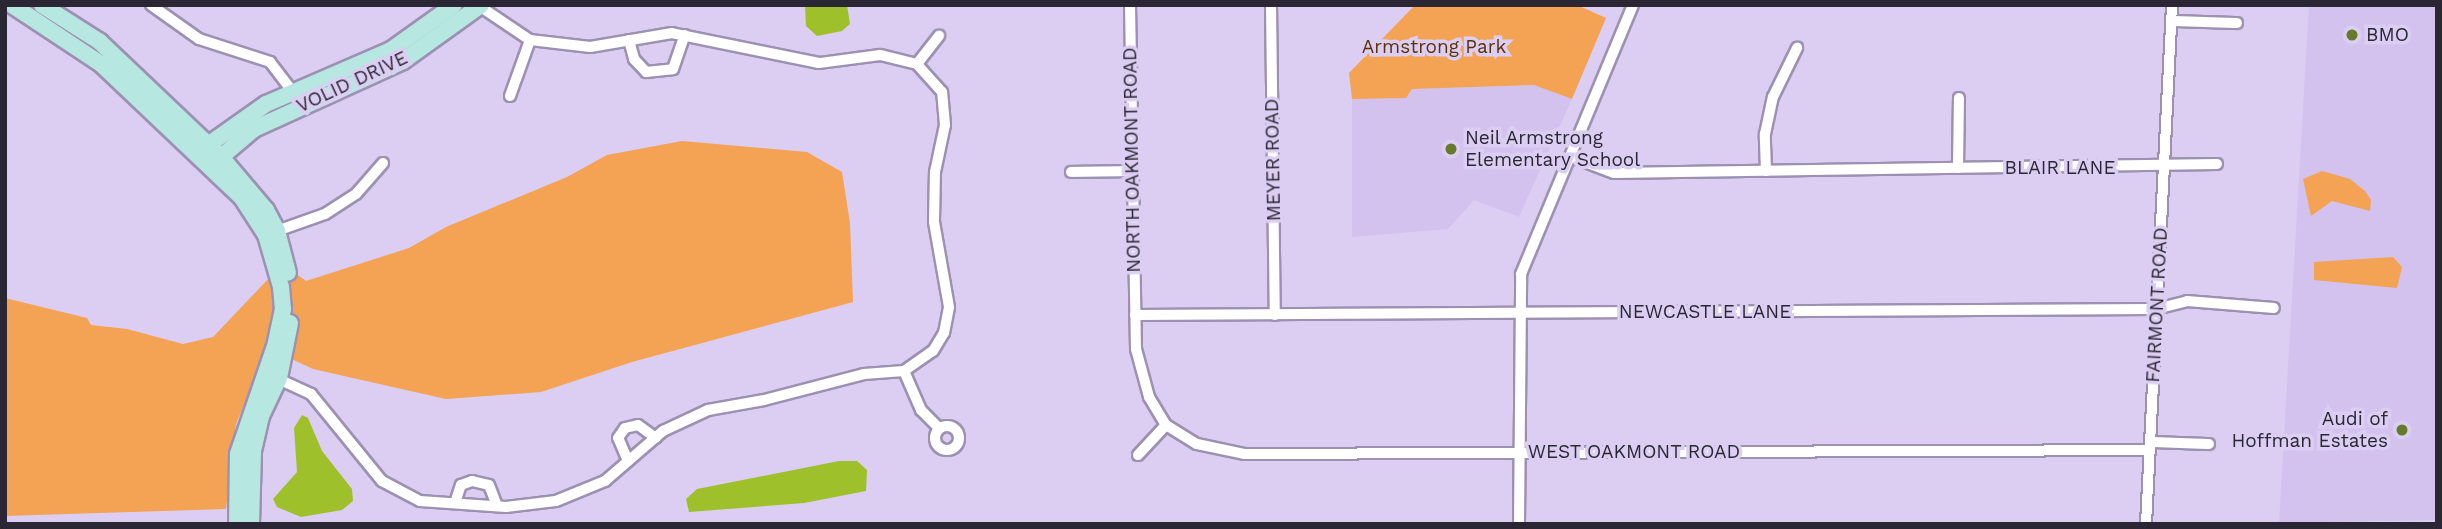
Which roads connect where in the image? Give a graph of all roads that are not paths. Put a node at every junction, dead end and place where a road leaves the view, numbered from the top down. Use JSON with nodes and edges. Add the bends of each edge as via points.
{"nodes":[{"id":1,"x":12,"y":5,"type":"edge"},
{"id":2,"x":42,"y":5,"type":"edge"},
{"id":3,"x":151,"y":5,"type":"edge"},
{"id":4,"x":454,"y":5,"type":"edge"},
{"id":5,"x":1130,"y":5,"type":"edge"},
{"id":6,"x":1271,"y":5,"type":"edge"},
{"id":7,"x":1633,"y":5,"type":"edge"},
{"id":8,"x":2172,"y":5,"type":"edge"},
{"id":9,"x":480,"y":6,"type":"edge"},
{"id":10,"x":2172,"y":21,"type":"junction"},
{"id":11,"x":2237,"y":23,"type":"dead end"},
{"id":12,"x":685,"y":35,"type":"junction"},
{"id":13,"x":940,"y":36,"type":"dead end"},
{"id":14,"x":530,"y":40,"type":"junction"},
{"id":15,"x":629,"y":40,"type":"junction"},
{"id":16,"x":1797,"y":48,"type":"dead end"},
{"id":17,"x":916,"y":64,"type":"junction"},
{"id":18,"x":510,"y":96,"type":"dead end"},
{"id":19,"x":1959,"y":98,"type":"dead end"},
{"id":20,"x":299,"y":100,"type":"junction"},
{"id":21,"x":208,"y":145,"type":"junction"},
{"id":22,"x":221,"y":157,"type":"junction"},
{"id":23,"x":1572,"y":157,"type":"junction"},
{"id":24,"x":383,"y":163,"type":"dead end"},
{"id":25,"x":2217,"y":163,"type":"dead end"},
{"id":26,"x":2163,"y":167,"type":"junction"},
{"id":27,"x":1958,"y":168,"type":"junction"},
{"id":28,"x":1132,"y":171,"type":"junction"},
{"id":29,"x":1766,"y":171,"type":"junction"},
{"id":30,"x":1071,"y":172,"type":"dead end"},
{"id":31,"x":271,"y":233,"type":"junction"},
{"id":32,"x":2274,"y":308,"type":"dead end"},
{"id":33,"x":2156,"y":309,"type":"junction"},
{"id":34,"x":1518,"y":313,"type":"junction"},
{"id":35,"x":1135,"y":315,"type":"junction"},
{"id":36,"x":1275,"y":315,"type":"junction"},
{"id":37,"x":904,"y":371,"type":"junction"},
{"id":38,"x":272,"y":376,"type":"junction"},
{"id":39,"x":1166,"y":425,"type":"junction"},
{"id":40,"x":939,"y":428,"type":"dead end"},
{"id":41,"x":656,"y":438,"type":"junction"},
{"id":42,"x":2209,"y":444,"type":"dead end"},
{"id":43,"x":2150,"y":446,"type":"junction"},
{"id":44,"x":1518,"y":453,"type":"junction"},
{"id":45,"x":1138,"y":455,"type":"dead end"},
{"id":46,"x":628,"y":461,"type":"junction"},
{"id":47,"x":455,"y":503,"type":"junction"},
{"id":48,"x":497,"y":506,"type":"junction"},
{"id":49,"x":237,"y":524,"type":"edge"},
{"id":50,"x":251,"y":524,"type":"edge"},
{"id":51,"x":1519,"y":524,"type":"edge"},
{"id":52,"x":2146,"y":524,"type":"edge"}],
"edges":[{"from":1,"to":31,"type":"street","via":[[101,64],[242,198]]},
{"from":2,"to":21,"type":"street","via":[[100,42]]},
{"from":3,"to":20,"type":"street","via":[[199,39],[270,62]]},
{"from":4,"to":20,"type":"street","name":"VOLID DRIVE","via":[[391,50]]},
{"from":5,"to":28,"type":"street","name":"NORTH OAKMONT ROAD"},
{"from":6,"to":36,"type":"street","name":"MEYER ROAD"},
{"from":7,"to":23,"type":"street"},
{"from":8,"to":10,"type":"street","name":"FAIRMONT ROAD"},
{"from":9,"to":14,"type":"street"},
{"from":9,"to":20,"type":"street","name":"VOLID DRIVE","via":[[403,61]]},
{"from":10,"to":11,"type":"street"},
{"from":10,"to":26,"type":"street","name":"FAIRMONT ROAD"},
{"from":12,"to":15,"type":"street"},
{"from":12,"to":15,"type":"street","via":[[673,69],[646,72],[634,58]]},
{"from":12,"to":17,"type":"street","via":[[818,63],[880,55]]},
{"from":13,"to":17,"type":"street"},
{"from":14,"to":15,"type":"street","via":[[590,47]]},
{"from":14,"to":18,"type":"street"},
{"from":16,"to":29,"type":"street","via":[[1773,97],[1765,134]]},
{"from":17,"to":37,"type":"street","via":[[942,92],[945,125],[935,172],[934,222],[949,307],[944,333],[933,351]]},
{"from":19,"to":27,"type":"street"},
{"from":20,"to":21,"type":"street","name":"VOLID DRIVE","via":[[266,104]]},
{"from":20,"to":22,"type":"street","name":"VOLID DRIVE"},
{"from":21,"to":22,"type":"street"},
{"from":22,"to":31,"type":"street","via":[[266,210]]},
{"from":23,"to":29,"type":"street","name":"BLAIR LANE","via":[[1614,173]]},
{"from":23,"to":34,"type":"street","via":[[1524,264]]},
{"from":24,"to":31,"type":"street","via":[[356,194]]},
{"from":25,"to":26,"type":"street"},
{"from":26,"to":27,"type":"street","name":"BLAIR LANE"},
{"from":26,"to":33,"type":"street","name":"FAIRMONT ROAD"},
{"from":27,"to":29,"type":"street","name":"BLAIR LANE"},
{"from":28,"to":30,"type":"street"},
{"from":28,"to":35,"type":"street","name":"NORTH OAKMONT ROAD"},
{"from":31,"to":38,"type":"street","via":[[282,287]]},
{"from":32,"to":33,"type":"street","name":"NEWCASTLE LANE","via":[[2187,301]]},
{"from":33,"to":34,"type":"street","name":"NEWCASTLE LANE"},
{"from":33,"to":43,"type":"street","name":"FAIRMONT ROAD"},
{"from":34,"to":36,"type":"street","name":"NEWCASTLE LANE"},
{"from":34,"to":44,"type":"street"},
{"from":35,"to":36,"type":"street","name":"NEWCASTLE LANE"},
{"from":35,"to":39,"type":"street","name":"NORTH OAKMONT ROAD","via":[[1139,368]]},
{"from":37,"to":40,"type":"street","via":[[921,410]]},
{"from":37,"to":41,"type":"street","via":[[864,374],[764,401],[708,410]]},
{"from":38,"to":47,"type":"street","via":[[311,394],[382,481],[421,501]]},
{"from":38,"to":49,"type":"street","via":[[238,454]]},
{"from":38,"to":50,"type":"street","via":[[253,451]]},
{"from":39,"to":44,"type":"street","name":"WEST OAKMONT ROAD","via":[[1197,444],[1244,454]]},
{"from":39,"to":45,"type":"street"},
{"from":41,"to":46,"type":"street"},
{"from":41,"to":46,"type":"street","via":[[638,425],[625,428],[618,438]]},
{"from":42,"to":43,"type":"street"},
{"from":43,"to":44,"type":"street","name":"WEST OAKMONT ROAD"},
{"from":43,"to":52,"type":"street","name":"FAIRMONT ROAD"},
{"from":44,"to":51,"type":"street"},
{"from":46,"to":48,"type":"street","via":[[605,481],[556,501]]},
{"from":47,"to":48,"type":"street"},
{"from":47,"to":48,"type":"street","via":[[461,485],[472,481],[489,485]]}]}
